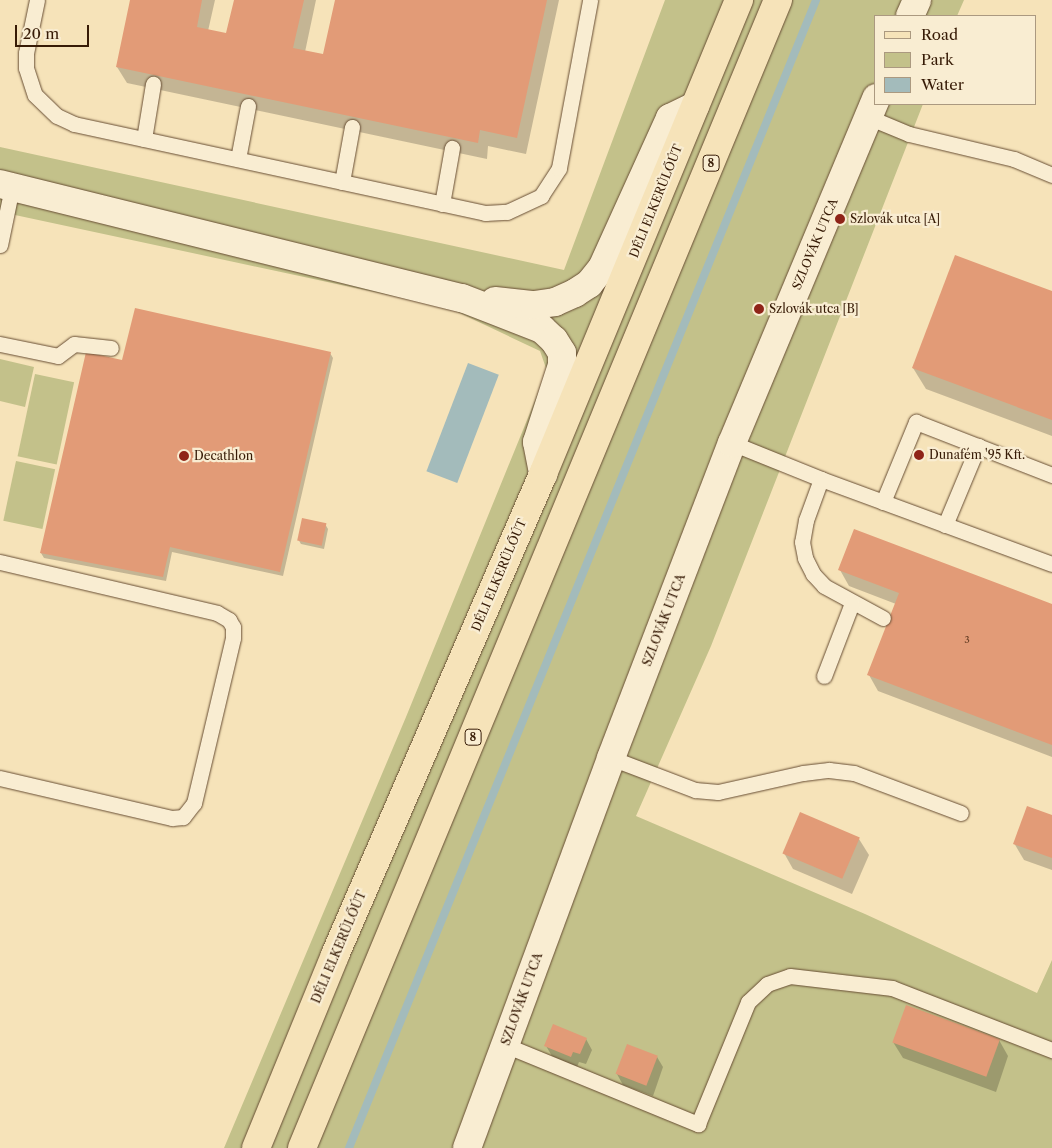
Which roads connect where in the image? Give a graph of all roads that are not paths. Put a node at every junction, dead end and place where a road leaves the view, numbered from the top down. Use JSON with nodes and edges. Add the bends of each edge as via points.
{"nodes":[{"id":1,"x":37,"y":0,"type":"edge"},
{"id":2,"x":590,"y":0,"type":"edge"},
{"id":3,"x":739,"y":0,"type":"edge"},
{"id":4,"x":778,"y":0,"type":"edge"},
{"id":5,"x":917,"y":0,"type":"edge"},
{"id":6,"x":910,"y":15,"type":"edge"},
{"id":7,"x":153,"y":84,"type":"dead end"},
{"id":8,"x":248,"y":106,"type":"dead end"},
{"id":9,"x":695,"y":106,"type":"junction"},
{"id":10,"x":872,"y":107,"type":"edge"},
{"id":11,"x":352,"y":127,"type":"dead end"},
{"id":12,"x":144,"y":139,"type":"junction"},
{"id":13,"x":452,"y":148,"type":"dead end"},
{"id":14,"x":238,"y":159,"type":"junction"},
{"id":15,"x":1052,"y":176,"type":"edge"},
{"id":16,"x":342,"y":182,"type":"junction"},
{"id":17,"x":6,"y":186,"type":"edge"},
{"id":18,"x":442,"y":204,"type":"junction"},
{"id":19,"x":0,"y":245,"type":"edge"},
{"id":20,"x":462,"y":298,"type":"junction"},
{"id":21,"x":0,"y":344,"type":"edge"},
{"id":22,"x":111,"y":348,"type":"dead end"},
{"id":23,"x":732,"y":443,"type":"junction"},
{"id":24,"x":978,"y":446,"type":"junction"},
{"id":25,"x":543,"y":474,"type":"junction"},
{"id":26,"x":1052,"y":475,"type":"edge"},
{"id":27,"x":820,"y":479,"type":"junction"},
{"id":28,"x":883,"y":502,"type":"junction"},
{"id":29,"x":945,"y":525,"type":"junction"},
{"id":30,"x":0,"y":562,"type":"edge"},
{"id":31,"x":1052,"y":564,"type":"edge"},
{"id":32,"x":852,"y":603,"type":"junction"},
{"id":33,"x":883,"y":618,"type":"dead end"},
{"id":34,"x":824,"y":676,"type":"dead end"},
{"id":35,"x":611,"y":758,"type":"junction"},
{"id":36,"x":0,"y":778,"type":"edge"},
{"id":37,"x":961,"y":813,"type":"dead end"},
{"id":38,"x":505,"y":1046,"type":"junction"},
{"id":39,"x":1052,"y":1050,"type":"edge"},
{"id":40,"x":256,"y":1148,"type":"edge"},
{"id":41,"x":302,"y":1148,"type":"edge"},
{"id":42,"x":467,"y":1148,"type":"edge"}],
"edges":[{"from":1,"to":12,"type":"lane","via":[[26,54],[26,68],[35,95],[57,116],[74,124]]},
{"from":2,"to":18,"type":"lane","via":[[560,168],[541,196],[507,212],[486,213]]},
{"from":3,"to":9,"type":"main road","name":"DÉLI ELKERÜLŐÚT"},
{"from":4,"to":41,"type":"main road","number":"8"},
{"from":5,"to":6,"type":"street"},
{"from":7,"to":12,"type":"lane"},
{"from":8,"to":14,"type":"lane"},
{"from":9,"to":20,"type":"street","via":[[670,118],[602,268],[589,284],[555,302],[534,305]]},
{"from":9,"to":25,"type":"main road","name":"DÉLI ELKERÜLŐÚT"},
{"from":10,"to":15,"type":"lane","via":[[909,134],[1014,159]]},
{"from":10,"to":23,"type":"street","name":"SZLOVÁK UTCA"},
{"from":11,"to":16,"type":"lane"},
{"from":12,"to":14,"type":"lane"},
{"from":13,"to":18,"type":"lane"},
{"from":14,"to":16,"type":"lane"},
{"from":16,"to":18,"type":"lane"},
{"from":17,"to":19,"type":"lane"},
{"from":17,"to":20,"type":"street"},
{"from":20,"to":25,"type":"street","via":[[542,329],[562,353],[557,384],[537,442]]},
{"from":21,"to":22,"type":"lane","via":[[58,356],[74,344]]},
{"from":23,"to":27,"type":"lane"},
{"from":23,"to":35,"type":"street","name":"SZLOVÁK UTCA"},
{"from":24,"to":26,"type":"lane"},
{"from":24,"to":28,"type":"lane","via":[[916,422]]},
{"from":24,"to":29,"type":"lane"},
{"from":25,"to":40,"type":"main road","name":"DÉLI ELKERÜLŐÚT","via":[[335,954]]},
{"from":27,"to":28,"type":"lane"},
{"from":27,"to":32,"type":"lane","via":[[806,520],[802,542],[804,558],[824,586]]},
{"from":28,"to":29,"type":"lane"},
{"from":29,"to":31,"type":"lane"},
{"from":30,"to":36,"type":"lane","via":[[217,613],[229,620],[233,633],[194,803],[183,817],[172,818]]},
{"from":32,"to":33,"type":"lane"},
{"from":32,"to":34,"type":"lane"},
{"from":35,"to":37,"type":"lane","via":[[696,790],[718,792],[803,773],[829,770],[854,773]]},
{"from":35,"to":38,"type":"street","name":"SZLOVÁK UTCA"},
{"from":38,"to":39,"type":"lane","via":[[698,1124],[748,1002],[767,984],[790,976],[892,988]]},
{"from":38,"to":42,"type":"street","name":"SZLOVÁK UTCA"}]}
